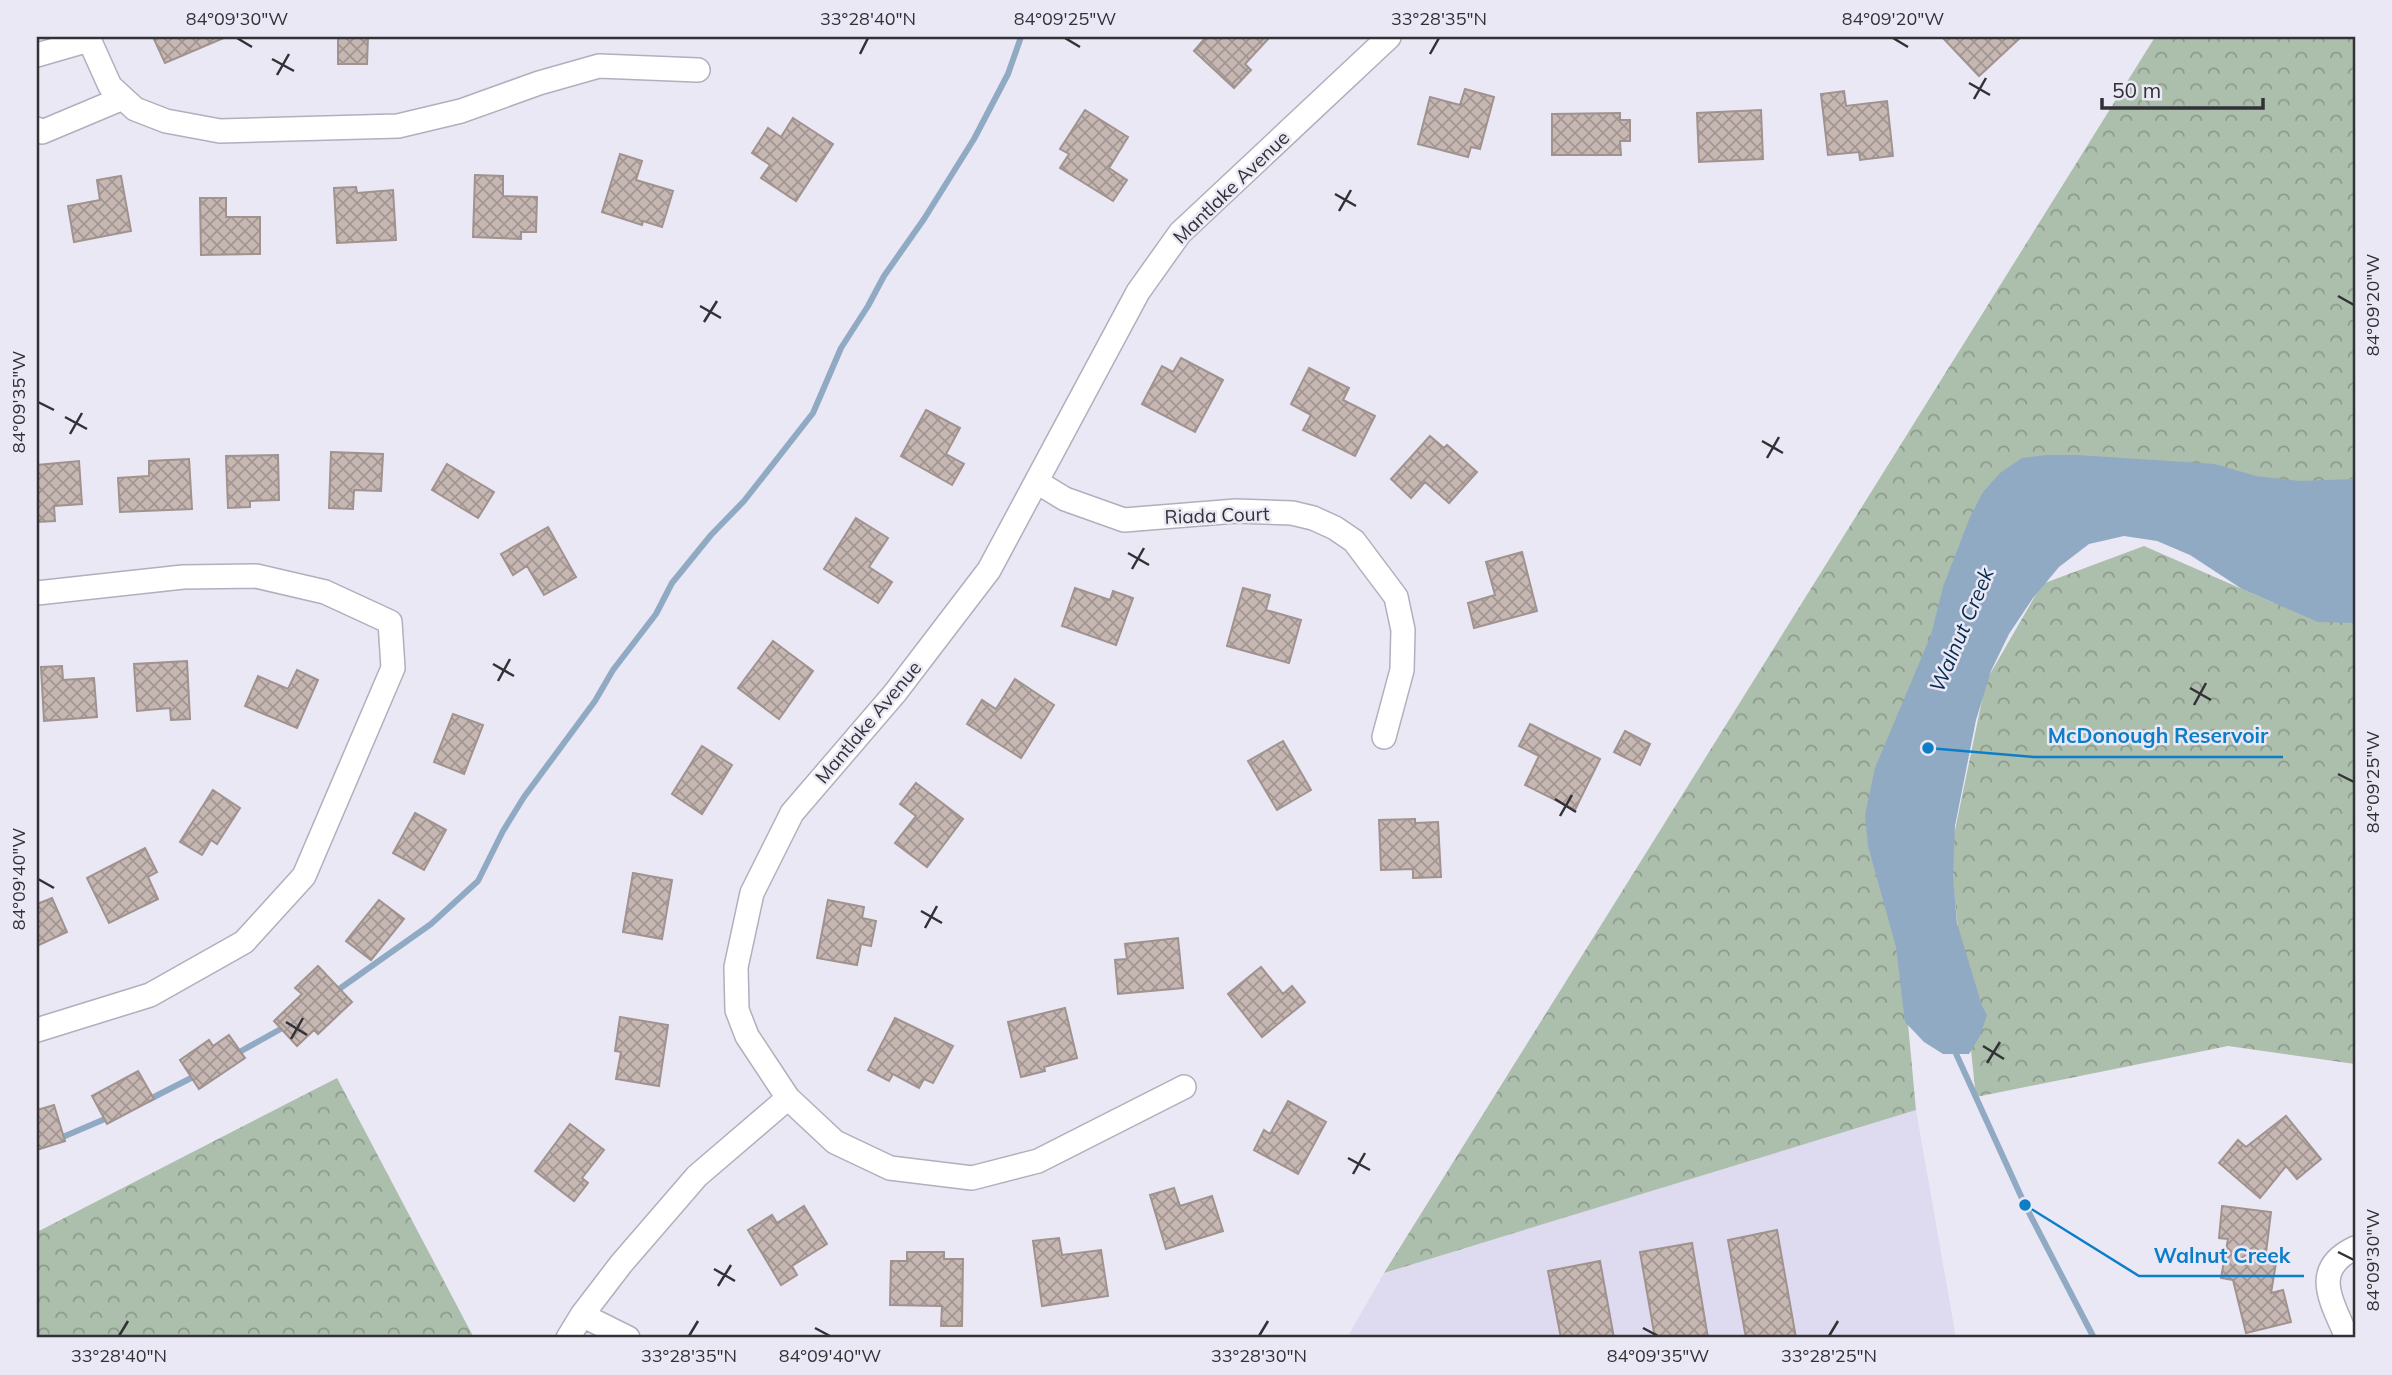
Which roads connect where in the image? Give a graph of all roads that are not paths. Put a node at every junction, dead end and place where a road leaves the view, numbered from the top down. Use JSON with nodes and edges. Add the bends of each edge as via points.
{"nodes":[{"id":1,"x":1389,"y":37,"type":"edge"},
{"id":2,"x":88,"y":38,"type":"edge"},
{"id":3,"x":37,"y":55,"type":"edge"},
{"id":4,"x":698,"y":70,"type":"dead end"},
{"id":5,"x":123,"y":98,"type":"junction"},
{"id":6,"x":37,"y":129,"type":"edge"},
{"id":7,"x":1037,"y":482,"type":"junction"},
{"id":8,"x":37,"y":593,"type":"edge"},
{"id":9,"x":1384,"y":737,"type":"dead end"},
{"id":10,"x":37,"y":1030,"type":"edge"},
{"id":11,"x":1184,"y":1087,"type":"dead end"},
{"id":12,"x":788,"y":1098,"type":"junction"},
{"id":13,"x":2355,"y":1248,"type":"edge"},
{"id":14,"x":582,"y":1315,"type":"junction"},
{"id":15,"x":568,"y":1338,"type":"edge"},
{"id":16,"x":628,"y":1338,"type":"edge"},
{"id":17,"x":2347,"y":1338,"type":"edge"}],
"edges":[{"from":1,"to":7,"type":"street","name":"Mantlake Avenue","via":[[1180,233],[1138,292]]},
{"from":2,"to":3,"type":"street"},
{"from":2,"to":5,"type":"street","via":[[110,86]]},
{"from":4,"to":5,"type":"street","via":[[599,66],[461,111],[398,126],[220,131],[166,121],[135,109]]},
{"from":5,"to":6,"type":"street","via":[[42,132]]},
{"from":7,"to":9,"type":"street","name":"Riada Court","via":[[1065,499],[1124,520],[1236,511],[1292,513],[1313,517],[1354,541],[1396,597],[1403,630],[1402,670]]},
{"from":7,"to":12,"type":"street","name":"Mantlake Avenue","via":[[989,570],[895,694],[792,813],[752,892],[736,967],[737,1010],[747,1036]]},
{"from":8,"to":10,"type":"street","via":[[183,577],[256,576],[326,592],[390,622],[393,668],[304,876],[244,942],[150,995]]},
{"from":11,"to":12,"type":"street","name":"Mantlake Avenue","via":[[1038,1161],[972,1178],[890,1168],[835,1142]]},
{"from":12,"to":14,"type":"street","via":[[696,1176]]},
{"from":13,"to":17,"type":"street","via":[[2336,1259],[2328,1273],[2328,1288]]},
{"from":14,"to":15,"type":"street"},
{"from":14,"to":16,"type":"street"}]}
